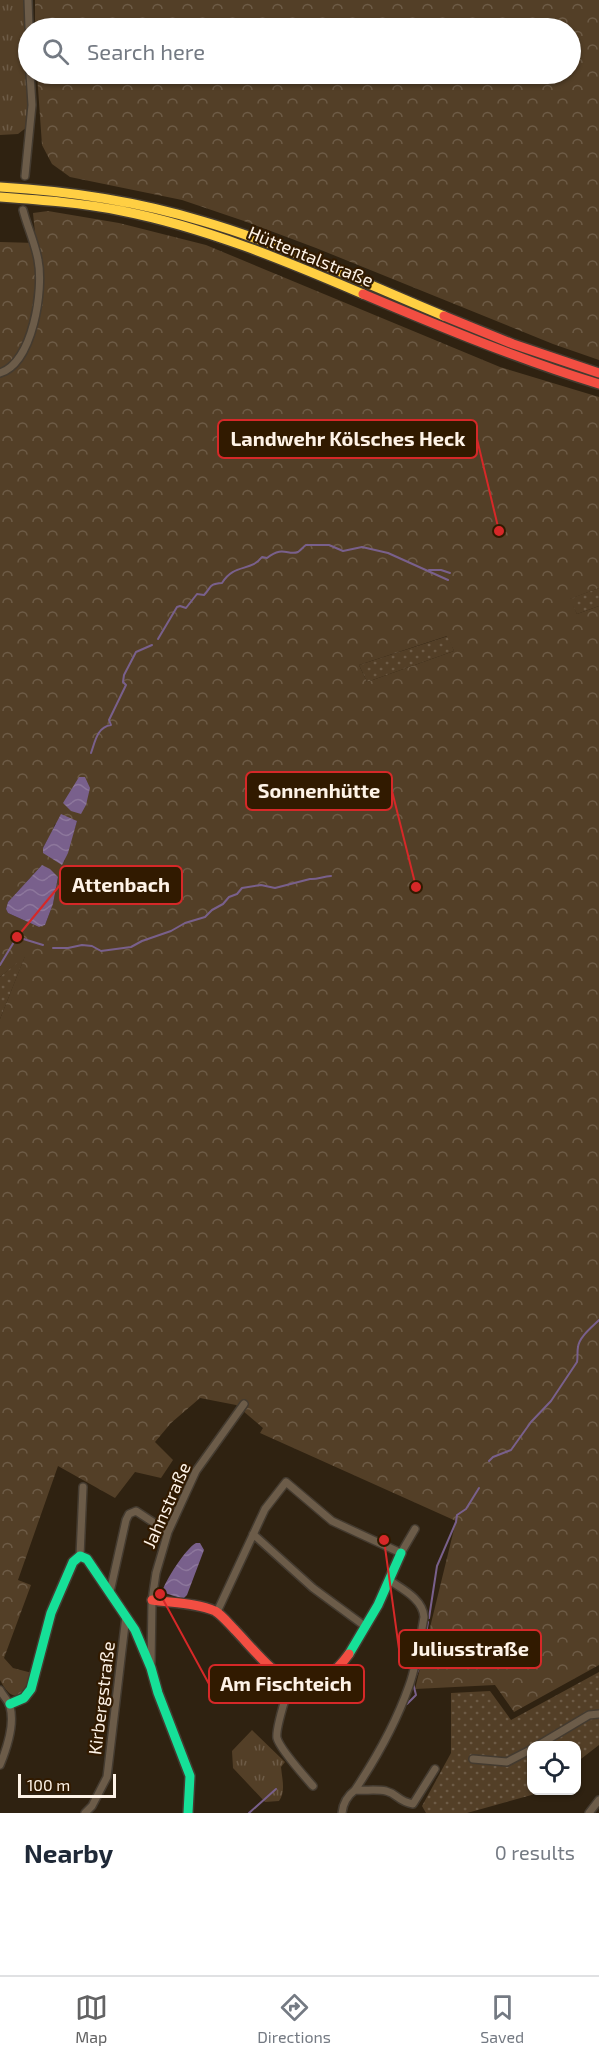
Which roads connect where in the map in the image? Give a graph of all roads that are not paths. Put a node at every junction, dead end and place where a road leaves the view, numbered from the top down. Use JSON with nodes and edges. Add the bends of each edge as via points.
{"nodes":[{"id":1,"x":28,"y":0,"type":"edge"},
{"id":2,"x":28,"y":18,"type":"edge"},
{"id":3,"x":31,"y":84,"type":"edge"},
{"id":4,"x":25,"y":176,"type":"dead end"},
{"id":5,"x":0,"y":187,"type":"edge"},
{"id":6,"x":0,"y":197,"type":"edge"},
{"id":7,"x":23,"y":210,"type":"dead end"},
{"id":8,"x":599,"y":373,"type":"edge"},
{"id":9,"x":0,"y":374,"type":"edge"},
{"id":10,"x":599,"y":384,"type":"edge"},
{"id":11,"x":244,"y":1404,"type":"dead end"},
{"id":12,"x":83,"y":1487,"type":"dead end"},
{"id":13,"x":415,"y":1529,"type":"dead end"},
{"id":14,"x":168,"y":1532,"type":"junction"},
{"id":15,"x":252,"y":1534,"type":"junction"},
{"id":16,"x":401,"y":1553,"type":"junction"},
{"id":17,"x":80,"y":1556,"type":"junction"},
{"id":18,"x":389,"y":1580,"type":"junction"},
{"id":19,"x":110,"y":1592,"type":"junction"},
{"id":20,"x":152,"y":1600,"type":"junction"},
{"id":21,"x":217,"y":1612,"type":"junction"},
{"id":22,"x":126,"y":1616,"type":"junction"},
{"id":23,"x":366,"y":1627,"type":"junction"},
{"id":24,"x":151,"y":1668,"type":"junction"},
{"id":25,"x":290,"y":1683,"type":"junction"},
{"id":26,"x":0,"y":1690,"type":"edge"},
{"id":27,"x":10,"y":1704,"type":"junction"},
{"id":28,"x":599,"y":1714,"type":"edge"},
{"id":29,"x":545,"y":1741,"type":"edge"},
{"id":30,"x":3,"y":1744,"type":"edge"},
{"id":31,"x":527,"y":1751,"type":"edge"},
{"id":32,"x":473,"y":1759,"type":"dead end"},
{"id":33,"x":0,"y":1765,"type":"edge"},
{"id":34,"x":435,"y":1769,"type":"dead end"},
{"id":35,"x":313,"y":1786,"type":"dead end"},
{"id":36,"x":355,"y":1790,"type":"junction"},
{"id":37,"x":599,"y":1800,"type":"edge"},
{"id":38,"x":85,"y":1813,"type":"edge"},
{"id":39,"x":188,"y":1813,"type":"edge"},
{"id":40,"x":342,"y":1813,"type":"edge"},
{"id":41,"x":589,"y":1813,"type":"edge"}],
"edges":[{"from":1,"to":2,"type":"street"},
{"from":3,"to":4,"type":"street"},
{"from":5,"to":8,"type":"main road","name":"Hüttentalstraße","via":[[87,194],[191,218],[292,253],[464,326]]},
{"from":6,"to":10,"type":"main road","name":"Hüttentalstraße","via":[[114,210],[218,237],[460,335]]},
{"from":7,"to":9,"type":"street","via":[[38,259],[40,282],[24,351],[15,365]]},
{"from":11,"to":14,"type":"street","name":"Jahnstraße","via":[[196,1472]]},
{"from":12,"to":17,"type":"street"},
{"from":13,"to":16,"type":"street"},
{"from":14,"to":19,"type":"street","via":[[136,1511],[129,1514]]},
{"from":14,"to":20,"type":"street","name":"Jahnstraße"},
{"from":15,"to":16,"type":"street","via":[[286,1482],[332,1521]]},
{"from":15,"to":21,"type":"street"},
{"from":15,"to":23,"type":"street","via":[[313,1588]]},
{"from":16,"to":18,"type":"main road"},
{"from":17,"to":19,"type":"main road","name":"Jahnstraße","via":[[87,1559]]},
{"from":17,"to":27,"type":"main road","via":[[73,1562],[51,1612],[31,1689],[24,1698]]},
{"from":18,"to":23,"type":"main road"},
{"from":18,"to":36,"type":"street","via":[[414,1598],[424,1617],[410,1684],[390,1732]]},
{"from":19,"to":22,"type":"main road","name":"Jahnstraße"},
{"from":20,"to":21,"type":"main road"},
{"from":20,"to":24,"type":"street","name":"Jahnstraße"},
{"from":21,"to":25,"type":"main road"},
{"from":22,"to":24,"type":"main road","name":"Jahnstraße"},
{"from":22,"to":38,"type":"street","name":"Kirbergstraße","via":[[107,1777]]},
{"from":23,"to":25,"type":"main road","via":[[353,1648],[324,1679],[311,1684]]},
{"from":24,"to":39,"type":"main road","name":"Jahnstraße","via":[[190,1776]]},
{"from":25,"to":35,"type":"street","via":[[277,1738]]},
{"from":26,"to":27,"type":"street"},
{"from":27,"to":30,"type":"street","via":[[11,1729]]},
{"from":28,"to":29,"type":"street","via":[[589,1715]]},
{"from":30,"to":33,"type":"street"},
{"from":31,"to":32,"type":"street","via":[[507,1762]]},
{"from":34,"to":36,"type":"street","via":[[413,1804],[383,1790]]},
{"from":36,"to":40,"type":"street","via":[[344,1802]]},
{"from":37,"to":41,"type":"street"}]}
